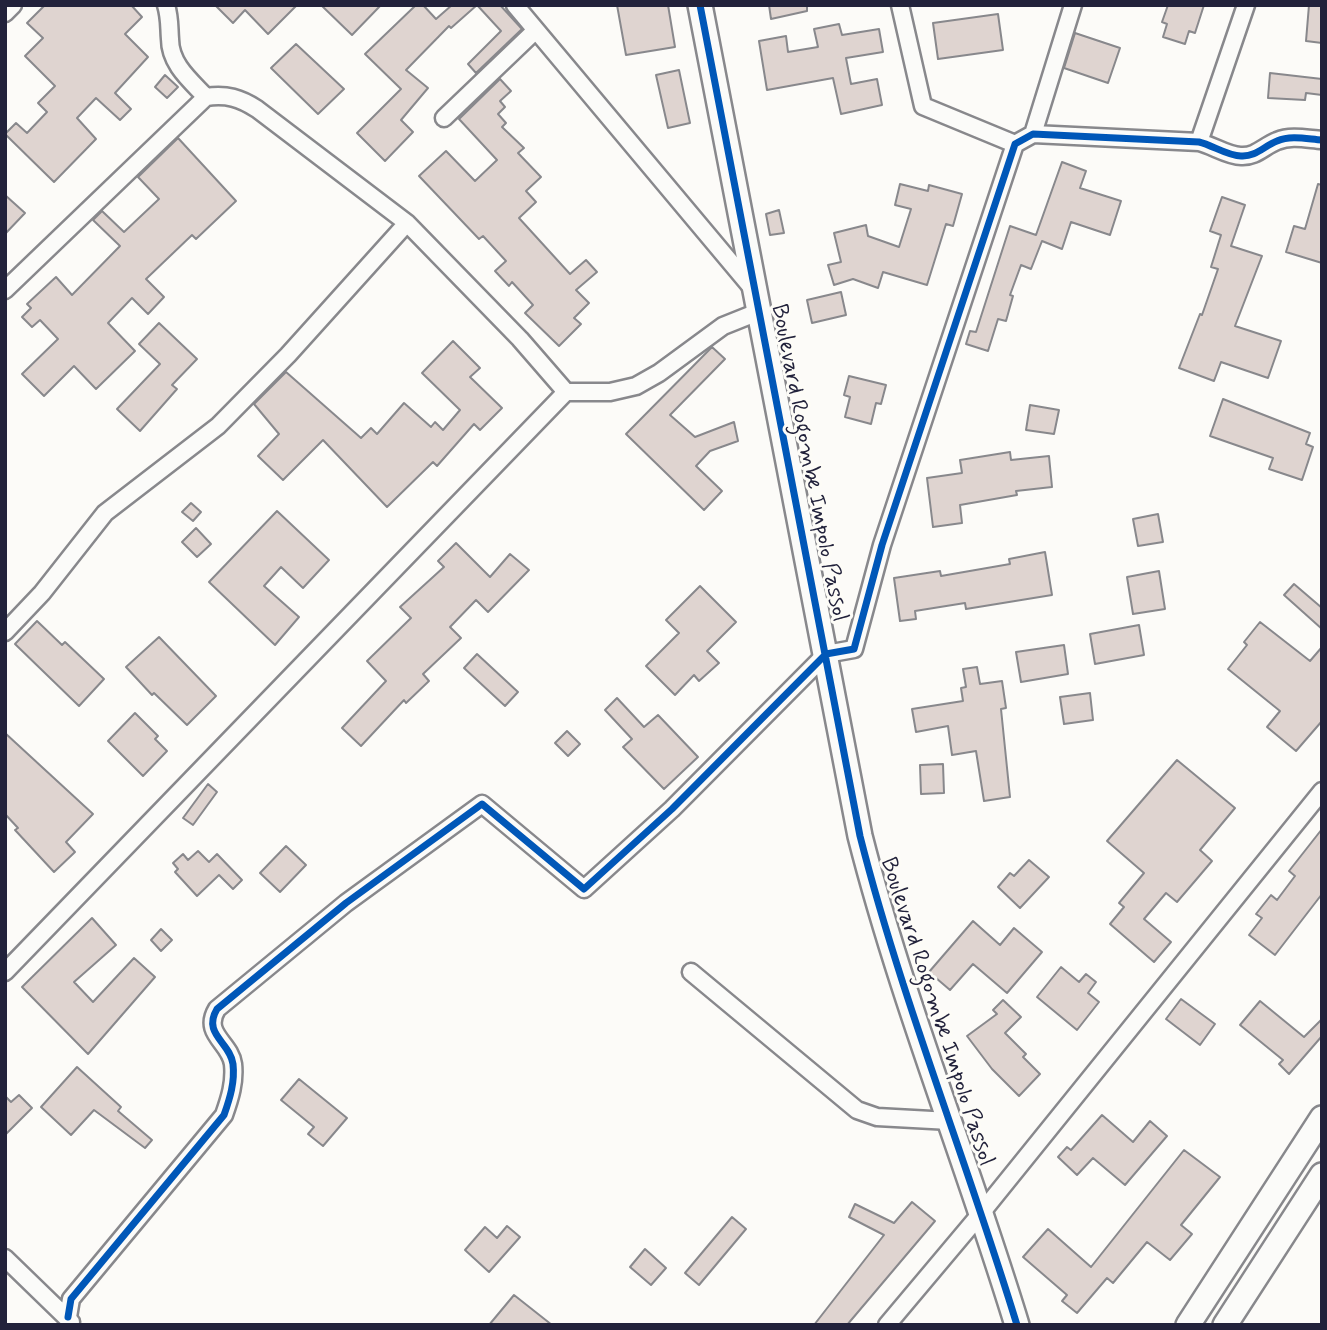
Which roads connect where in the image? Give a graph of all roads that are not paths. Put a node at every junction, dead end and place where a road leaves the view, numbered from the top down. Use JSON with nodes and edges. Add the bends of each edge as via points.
{"nodes":[{"id":1,"x":13,"y":5,"type":"edge"},
{"id":2,"x":166,"y":5,"type":"edge"},
{"id":3,"x":515,"y":5,"type":"edge"},
{"id":4,"x":700,"y":5,"type":"edge"},
{"id":5,"x":900,"y":5,"type":"edge"},
{"id":6,"x":1073,"y":5,"type":"edge"},
{"id":7,"x":1246,"y":5,"type":"edge"},
{"id":8,"x":5,"y":13,"type":"edge"},
{"id":9,"x":536,"y":30,"type":"junction"},
{"id":10,"x":206,"y":97,"type":"junction"},
{"id":11,"x":444,"y":118,"type":"dead end"},
{"id":12,"x":1033,"y":134,"type":"junction"},
{"id":13,"x":1322,"y":140,"type":"edge"},
{"id":14,"x":1199,"y":142,"type":"junction"},
{"id":15,"x":1016,"y":144,"type":"junction"},
{"id":16,"x":407,"y":223,"type":"junction"},
{"id":17,"x":5,"y":290,"type":"edge"},
{"id":18,"x":756,"y":300,"type":"junction"},
{"id":19,"x":566,"y":392,"type":"junction"},
{"id":20,"x":5,"y":632,"type":"edge"},
{"id":21,"x":826,"y":654,"type":"junction"},
{"id":22,"x":1322,"y":791,"type":"edge"},
{"id":23,"x":5,"y":972,"type":"edge"},
{"id":24,"x":691,"y":972,"type":"dead end"},
{"id":25,"x":1322,"y":1118,"type":"edge"},
{"id":26,"x":950,"y":1121,"type":"junction"},
{"id":27,"x":1322,"y":1175,"type":"edge"},
{"id":28,"x":982,"y":1212,"type":"junction"},
{"id":29,"x":5,"y":1258,"type":"edge"},
{"id":30,"x":71,"y":1321,"type":"edge"},
{"id":31,"x":887,"y":1325,"type":"edge"},
{"id":32,"x":1017,"y":1325,"type":"edge"},
{"id":33,"x":1188,"y":1325,"type":"edge"},
{"id":34,"x":1225,"y":1325,"type":"edge"}],
"edges":[{"from":1,"to":8,"type":"street"},
{"from":2,"to":10,"type":"street","via":[[173,59]]},
{"from":3,"to":9,"type":"street"},
{"from":4,"to":18,"type":"street","name":"Boulevard Rogombe Impolo Passol"},
{"from":5,"to":15,"type":"street","via":[[923,106]]},
{"from":6,"to":12,"type":"street"},
{"from":7,"to":14,"type":"street"},
{"from":9,"to":11,"type":"street"},
{"from":9,"to":18,"type":"street"},
{"from":10,"to":16,"type":"street","via":[[223,94],[242,99]]},
{"from":10,"to":17,"type":"street"},
{"from":12,"to":14,"type":"street"},
{"from":12,"to":15,"type":"street"},
{"from":13,"to":14,"type":"street","via":[[1293,137],[1252,156],[1237,157]]},
{"from":15,"to":21,"type":"street","via":[[883,545],[854,649]]},
{"from":16,"to":19,"type":"street"},
{"from":16,"to":20,"type":"street","via":[[218,426],[105,513]]},
{"from":18,"to":19,"type":"street","via":[[636,386],[610,392]]},
{"from":18,"to":21,"type":"street","name":"Boulevard Rogombe Impolo Passol"},
{"from":19,"to":23,"type":"street"},
{"from":21,"to":26,"type":"street","name":"Boulevard Rogombe Impolo Passol","via":[[876,899]]},
{"from":21,"to":30,"type":"street","via":[[672,809],[584,889],[482,804],[346,903],[217,1009],[212,1029],[233,1062],[232,1090],[224,1115],[71,1299]]},
{"from":22,"to":28,"type":"street"},
{"from":24,"to":26,"type":"street","via":[[857,1110],[877,1117]]},
{"from":25,"to":33,"type":"street"},
{"from":26,"to":28,"type":"street","name":"Boulevard Rogombe Impolo Passol"},
{"from":27,"to":34,"type":"street"},
{"from":28,"to":31,"type":"street"},
{"from":28,"to":32,"type":"street","name":"Boulevard Rogombe Impolo Passol"},
{"from":29,"to":30,"type":"street"}]}
